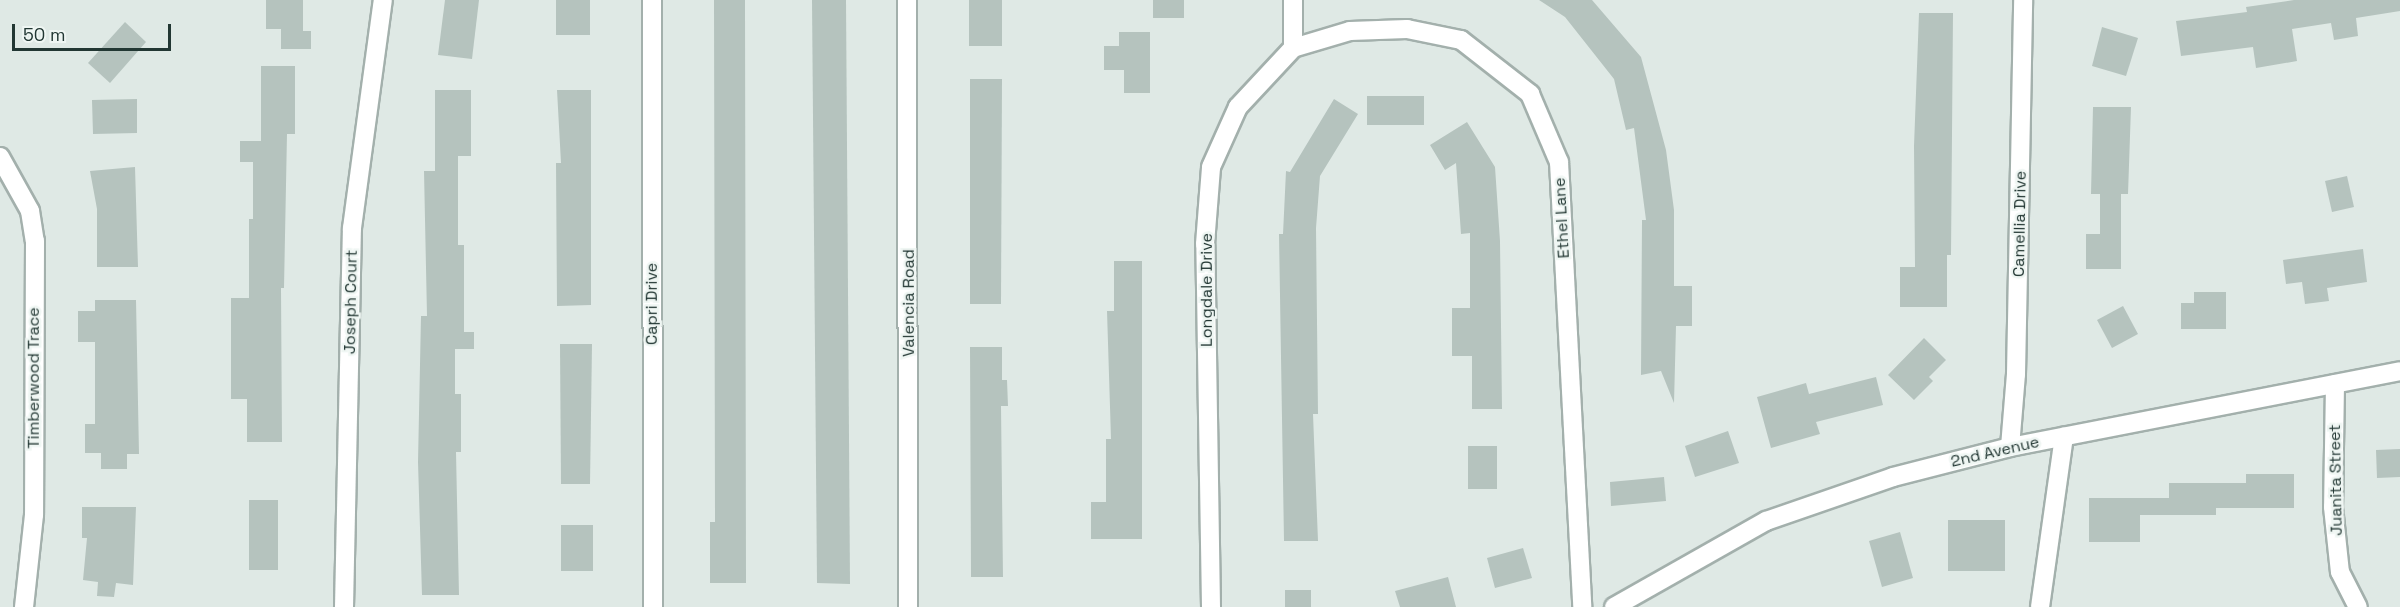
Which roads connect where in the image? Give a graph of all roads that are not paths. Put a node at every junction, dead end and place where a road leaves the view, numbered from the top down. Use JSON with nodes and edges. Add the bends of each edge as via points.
{"nodes":[{"id":1,"x":383,"y":0,"type":"edge"},
{"id":2,"x":651,"y":0,"type":"edge"},
{"id":3,"x":907,"y":0,"type":"edge"},
{"id":4,"x":1293,"y":0,"type":"edge"},
{"id":5,"x":2023,"y":0,"type":"edge"},
{"id":6,"x":1293,"y":48,"type":"junction"},
{"id":7,"x":0,"y":157,"type":"edge"},
{"id":8,"x":2400,"y":371,"type":"edge"},
{"id":9,"x":2335,"y":384,"type":"junction"},
{"id":10,"x":2064,"y":437,"type":"junction"},
{"id":11,"x":2010,"y":447,"type":"junction"},
{"id":12,"x":24,"y":607,"type":"edge"},
{"id":13,"x":344,"y":607,"type":"edge"},
{"id":14,"x":653,"y":607,"type":"edge"},
{"id":15,"x":908,"y":607,"type":"edge"},
{"id":16,"x":1211,"y":607,"type":"edge"},
{"id":17,"x":1582,"y":607,"type":"edge"},
{"id":18,"x":1614,"y":607,"type":"edge"},
{"id":19,"x":2040,"y":607,"type":"edge"},
{"id":20,"x":2358,"y":607,"type":"edge"}],
"edges":[{"from":1,"to":13,"type":"street","name":"Joseph Court","via":[[352,228]]},
{"from":2,"to":14,"type":"street","name":"Capri Drive"},
{"from":3,"to":15,"type":"street","name":"Valencia Road"},
{"from":4,"to":6,"type":"street"},
{"from":5,"to":11,"type":"street","name":"Camellia Drive","via":[[2016,374]]},
{"from":6,"to":16,"type":"street","name":"Longdale Drive","via":[[1238,107],[1211,167],[1205,244]]},
{"from":6,"to":17,"type":"street","name":"Ethel Lane","via":[[1350,31],[1407,29],[1461,40],[1530,94],[1559,162]]},
{"from":7,"to":12,"type":"street","name":"Timberwood Trace","via":[[30,211],[35,241],[34,516]]},
{"from":8,"to":9,"type":"street","name":"2nd Avenue"},
{"from":9,"to":10,"type":"street","name":"2nd Avenue"},
{"from":9,"to":20,"type":"street","name":"Juanita Street","via":[[2333,507],[2340,572]]},
{"from":10,"to":11,"type":"street","name":"2nd Avenue"},
{"from":10,"to":19,"type":"street"},
{"from":11,"to":18,"type":"street","name":"2nd Avenue","via":[[1893,477],[1766,521]]}]}
